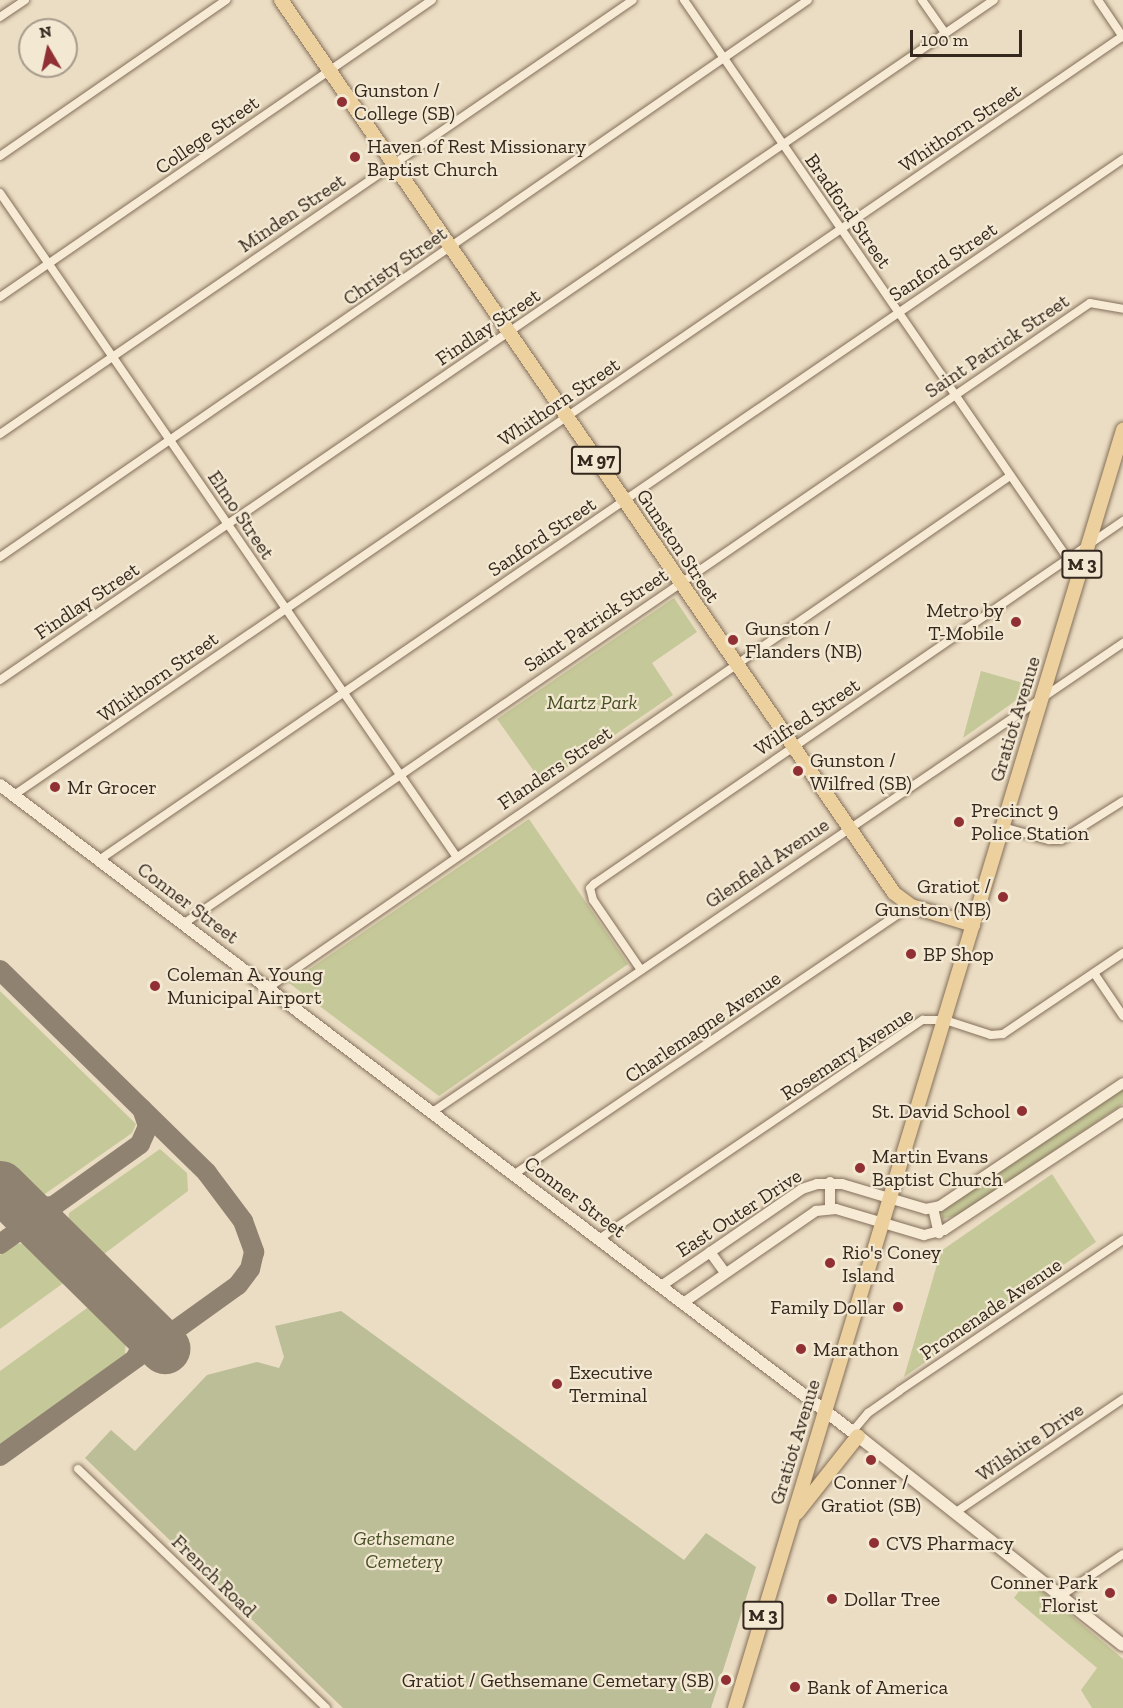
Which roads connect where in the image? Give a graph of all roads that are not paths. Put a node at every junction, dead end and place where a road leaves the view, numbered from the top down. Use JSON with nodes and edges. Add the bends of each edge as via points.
{"nodes":[{"id":1,"x":25,"y":0,"type":"edge"},
{"id":2,"x":226,"y":0,"type":"edge"},
{"id":3,"x":281,"y":0,"type":"edge"},
{"id":4,"x":432,"y":0,"type":"edge"},
{"id":5,"x":633,"y":0,"type":"edge"},
{"id":6,"x":684,"y":0,"type":"edge"},
{"id":7,"x":808,"y":0,"type":"edge"},
{"id":8,"x":922,"y":0,"type":"edge"},
{"id":9,"x":994,"y":0,"type":"edge"},
{"id":10,"x":1098,"y":0,"type":"edge"},
{"id":11,"x":0,"y":17,"type":"edge"},
{"id":12,"x":945,"y":33,"type":"junction"},
{"id":13,"x":1123,"y":36,"type":"edge"},
{"id":14,"x":723,"y":58,"type":"junction"},
{"id":15,"x":329,"y":71,"type":"junction"},
{"id":16,"x":782,"y":145,"type":"junction"},
{"id":17,"x":0,"y":156,"type":"edge"},
{"id":18,"x":1123,"y":159,"type":"edge"},
{"id":19,"x":393,"y":165,"type":"junction"},
{"id":20,"x":0,"y":193,"type":"edge"},
{"id":21,"x":841,"y":229,"type":"junction"},
{"id":22,"x":453,"y":248,"type":"junction"},
{"id":23,"x":49,"y":264,"type":"junction"},
{"id":24,"x":0,"y":297,"type":"edge"},
{"id":25,"x":1123,"y":309,"type":"edge"},
{"id":26,"x":899,"y":313,"type":"junction"},
{"id":27,"x":508,"y":332,"type":"junction"},
{"id":28,"x":112,"y":356,"type":"junction"},
{"id":29,"x":955,"y":395,"type":"junction"},
{"id":30,"x":566,"y":417,"type":"junction"},
{"id":31,"x":1123,"y":430,"type":"edge"},
{"id":32,"x":0,"y":434,"type":"edge"},
{"id":33,"x":171,"y":441,"type":"junction"},
{"id":34,"x":1010,"y":476,"type":"junction"},
{"id":35,"x":624,"y":501,"type":"junction"},
{"id":36,"x":1123,"y":521,"type":"edge"},
{"id":37,"x":228,"y":524,"type":"junction"},
{"id":38,"x":1088,"y":545,"type":"junction"},
{"id":39,"x":0,"y":557,"type":"edge"},
{"id":40,"x":1068,"y":559,"type":"junction"},
{"id":41,"x":680,"y":583,"type":"junction"},
{"id":42,"x":286,"y":609,"type":"junction"},
{"id":43,"x":1123,"y":643,"type":"edge"},
{"id":44,"x":736,"y":665,"type":"junction"},
{"id":45,"x":0,"y":680,"type":"edge"},
{"id":46,"x":344,"y":693,"type":"junction"},
{"id":47,"x":1041,"y":699,"type":"junction"},
{"id":48,"x":792,"y":747,"type":"junction"},
{"id":49,"x":400,"y":775,"type":"junction"},
{"id":50,"x":0,"y":785,"type":"edge"},
{"id":51,"x":14,"y":795,"type":"junction"},
{"id":52,"x":1123,"y":801,"type":"edge"},
{"id":53,"x":1002,"y":827,"type":"junction"},
{"id":54,"x":848,"y":828,"type":"junction"},
{"id":55,"x":456,"y":856,"type":"junction"},
{"id":56,"x":99,"y":860,"type":"junction"},
{"id":57,"x":910,"y":906,"type":"junction"},
{"id":58,"x":183,"y":924,"type":"junction"},
{"id":59,"x":973,"y":925,"type":"junction"},
{"id":60,"x":1123,"y":953,"type":"edge"},
{"id":61,"x":641,"y":969,"type":"junction"},
{"id":62,"x":1094,"y":973,"type":"junction"},
{"id":63,"x":268,"y":988,"type":"junction"},
{"id":64,"x":1123,"y":1016,"type":"edge"},
{"id":65,"x":945,"y":1020,"type":"junction"},
{"id":66,"x":1123,"y":1083,"type":"edge"},
{"id":67,"x":1123,"y":1112,"type":"edge"},
{"id":68,"x":432,"y":1113,"type":"junction"},
{"id":69,"x":513,"y":1175,"type":"junction"},
{"id":70,"x":830,"y":1182,"type":"junction"},
{"id":71,"x":890,"y":1199,"type":"junction"},
{"id":72,"x":830,"y":1208,"type":"junction"},
{"id":73,"x":933,"y":1208,"type":"junction"},
{"id":74,"x":882,"y":1223,"type":"junction"},
{"id":75,"x":939,"y":1233,"type":"junction"},
{"id":76,"x":599,"y":1239,"type":"junction"},
{"id":77,"x":1123,"y":1240,"type":"edge"},
{"id":78,"x":710,"y":1252,"type":"junction"},
{"id":79,"x":725,"y":1273,"type":"junction"},
{"id":80,"x":661,"y":1286,"type":"junction"},
{"id":81,"x":683,"y":1303,"type":"junction"},
{"id":82,"x":1123,"y":1400,"type":"edge"},
{"id":83,"x":825,"y":1412,"type":"junction"},
{"id":84,"x":855,"y":1434,"type":"junction"},
{"id":85,"x":78,"y":1469,"type":"dead end"},
{"id":86,"x":956,"y":1512,"type":"junction"},
{"id":87,"x":791,"y":1522,"type":"junction"},
{"id":88,"x":1123,"y":1554,"type":"edge"},
{"id":89,"x":1062,"y":1595,"type":"junction"},
{"id":90,"x":1123,"y":1645,"type":"edge"},
{"id":91,"x":326,"y":1708,"type":"edge"},
{"id":92,"x":735,"y":1708,"type":"edge"}],
"edges":[{"from":1,"to":11,"type":"street"},
{"from":2,"to":17,"type":"street"},
{"from":3,"to":15,"type":"main road","name":"Gunston Street","number":"M 97"},
{"from":4,"to":15,"type":"street","name":"College Street"},
{"from":5,"to":19,"type":"street","name":"Minden Street"},
{"from":6,"to":14,"type":"street","name":"Bradford Street"},
{"from":7,"to":14,"type":"street","name":"Christy Street"},
{"from":8,"to":12,"type":"street"},
{"from":9,"to":12,"type":"street","name":"Findlay Street"},
{"from":10,"to":13,"type":"street"},
{"from":12,"to":16,"type":"street","name":"Findlay Street"},
{"from":13,"to":21,"type":"street","name":"Whithorn Street"},
{"from":14,"to":16,"type":"street","name":"Bradford Street"},
{"from":14,"to":22,"type":"street","name":"Christy Street"},
{"from":15,"to":19,"type":"main road","name":"Gunston Street","number":"M 97"},
{"from":15,"to":23,"type":"street","name":"College Street"},
{"from":16,"to":21,"type":"street","name":"Bradford Street"},
{"from":16,"to":27,"type":"street","name":"Findlay Street"},
{"from":18,"to":26,"type":"street","name":"Sanford Street"},
{"from":19,"to":22,"type":"main road","name":"Gunston Street","number":"M 97"},
{"from":19,"to":28,"type":"street","name":"Minden Street"},
{"from":20,"to":23,"type":"street","name":"Elmo Street"},
{"from":21,"to":26,"type":"street","name":"Bradford Street"},
{"from":21,"to":30,"type":"street","name":"Whithorn Street"},
{"from":22,"to":27,"type":"main road","name":"Gunston Street","number":"M 97"},
{"from":22,"to":33,"type":"street","name":"Christy Street"},
{"from":23,"to":24,"type":"street","name":"College Street"},
{"from":23,"to":28,"type":"street","name":"Elmo Street"},
{"from":25,"to":29,"type":"street","name":"Saint Patrick Street","via":[[1090,303]]},
{"from":26,"to":29,"type":"street","name":"Bradford Street"},
{"from":26,"to":35,"type":"street","name":"Sanford Street"},
{"from":27,"to":30,"type":"main road","name":"Gunston Street","number":"M 97"},
{"from":27,"to":37,"type":"street","name":"Findlay Street"},
{"from":28,"to":32,"type":"street","name":"Minden Street"},
{"from":28,"to":33,"type":"street","name":"Elmo Street"},
{"from":29,"to":34,"type":"street","name":"Bradford Street"},
{"from":29,"to":41,"type":"street","name":"Saint Patrick Street"},
{"from":30,"to":35,"type":"main road","name":"Gunston Street","number":"M 97"},
{"from":30,"to":42,"type":"street","name":"Whithorn Street"},
{"from":31,"to":38,"type":"main road","name":"Gratiot Avenue","number":"M 3"},
{"from":33,"to":37,"type":"street","name":"Elmo Street"},
{"from":33,"to":39,"type":"street","name":"Christy Street"},
{"from":34,"to":40,"type":"street","name":"Bradford Street"},
{"from":34,"to":44,"type":"street","name":"Flanders Street"},
{"from":35,"to":41,"type":"main road","name":"Gunston Street","number":"M 97"},
{"from":35,"to":46,"type":"street","name":"Sanford Street"},
{"from":36,"to":38,"type":"street","name":"Wilfred Street"},
{"from":37,"to":42,"type":"street","name":"Elmo Street"},
{"from":37,"to":45,"type":"street","name":"Findlay Street"},
{"from":38,"to":40,"type":"street","name":"Wilfred Street"},
{"from":38,"to":47,"type":"main road","name":"Gratiot Avenue","number":"M 3"},
{"from":40,"to":48,"type":"street","name":"Wilfred Street"},
{"from":41,"to":44,"type":"main road","name":"Gunston Street","number":"M 97"},
{"from":41,"to":49,"type":"street","name":"Saint Patrick Street"},
{"from":42,"to":46,"type":"street","name":"Elmo Street"},
{"from":42,"to":51,"type":"street","name":"Whithorn Street"},
{"from":43,"to":47,"type":"street","name":"Glenfield Avenue"},
{"from":44,"to":48,"type":"main road","name":"Gunston Street","number":"M 97"},
{"from":44,"to":55,"type":"street","name":"Flanders Street"},
{"from":46,"to":49,"type":"street","name":"Elmo Street"},
{"from":46,"to":56,"type":"street","name":"Sanford Street"},
{"from":47,"to":53,"type":"main road","name":"Gratiot Avenue","number":"M 3"},
{"from":47,"to":54,"type":"street","name":"Glenfield Avenue"},
{"from":48,"to":54,"type":"main road","name":"Gunston Street","number":"M 97"},
{"from":48,"to":61,"type":"street","name":"Wilfred Street","via":[[590,888],[593,900]]},
{"from":49,"to":55,"type":"street","name":"Elmo Street"},
{"from":49,"to":58,"type":"street","name":"Saint Patrick Street"},
{"from":50,"to":51,"type":"main road","name":"Conner Street"},
{"from":51,"to":56,"type":"main road","name":"Conner Street"},
{"from":52,"to":53,"type":"street","via":[[1061,840]]},
{"from":53,"to":59,"type":"main road","name":"Gratiot Avenue","number":"M 3"},
{"from":54,"to":57,"type":"main road","name":"Gunston Street","number":"M 97","via":[[894,893]]},
{"from":54,"to":61,"type":"street","name":"Glenfield Avenue"},
{"from":55,"to":63,"type":"street","name":"Flanders Street"},
{"from":56,"to":58,"type":"main road","name":"Conner Street"},
{"from":57,"to":59,"type":"main road","name":"Gunston Street","number":"M 97"},
{"from":57,"to":69,"type":"street","name":"Charlemagne Avenue"},
{"from":58,"to":63,"type":"main road","name":"Conner Street"},
{"from":59,"to":65,"type":"main road","name":"Gratiot Avenue","number":"M 3"},
{"from":60,"to":62,"type":"street","name":"Rosemary Avenue"},
{"from":61,"to":68,"type":"street","name":"Glenfield Avenue"},
{"from":62,"to":64,"type":"street"},
{"from":62,"to":65,"type":"street","name":"Rosemary Avenue","via":[[1003,1034],[991,1035]]},
{"from":63,"to":68,"type":"main road","name":"Conner Street"},
{"from":65,"to":71,"type":"main road","name":"Gratiot Avenue","number":"M 3"},
{"from":65,"to":76,"type":"street","name":"Rosemary Avenue","via":[[924,1020]]},
{"from":66,"to":73,"type":"street"},
{"from":67,"to":75,"type":"street"},
{"from":68,"to":69,"type":"main road","name":"Conner Street"},
{"from":69,"to":76,"type":"main road","name":"Conner Street"},
{"from":70,"to":71,"type":"street","name":"East Outer Drive"},
{"from":70,"to":72,"type":"street"},
{"from":70,"to":78,"type":"street","name":"East Outer Drive","via":[[802,1189]]},
{"from":71,"to":73,"type":"street","name":"East Outer Drive"},
{"from":71,"to":74,"type":"main road","name":"Gratiot Avenue","number":"M 3"},
{"from":72,"to":74,"type":"street"},
{"from":72,"to":79,"type":"street","name":"East Outer Drive","via":[[807,1215]]},
{"from":73,"to":75,"type":"street"},
{"from":74,"to":75,"type":"street","via":[[924,1235]]},
{"from":74,"to":83,"type":"main road","name":"Gratiot Avenue","number":"M 3"},
{"from":76,"to":80,"type":"main road","name":"Conner Street"},
{"from":77,"to":84,"type":"street","name":"Promenade Avenue","via":[[891,1397],[862,1419]]},
{"from":78,"to":79,"type":"street"},
{"from":78,"to":80,"type":"street","name":"East Outer Drive"},
{"from":79,"to":81,"type":"street","name":"East Outer Drive"},
{"from":80,"to":81,"type":"main road","name":"Conner Street"},
{"from":81,"to":83,"type":"main road","name":"Conner Street"},
{"from":82,"to":86,"type":"street","name":"Wilshire Drive"},
{"from":83,"to":84,"type":"main road","name":"Conner Street"},
{"from":83,"to":87,"type":"main road","name":"Gratiot Avenue","number":"M 3"},
{"from":84,"to":86,"type":"main road","name":"Conner Street"},
{"from":84,"to":87,"type":"main road"},
{"from":85,"to":91,"type":"street","name":"French Road"},
{"from":86,"to":89,"type":"main road","name":"Conner Street"},
{"from":87,"to":92,"type":"main road","name":"Gratiot Avenue","number":"M 3"},
{"from":88,"to":89,"type":"street"},
{"from":89,"to":90,"type":"main road","name":"Conner Street"}]}
